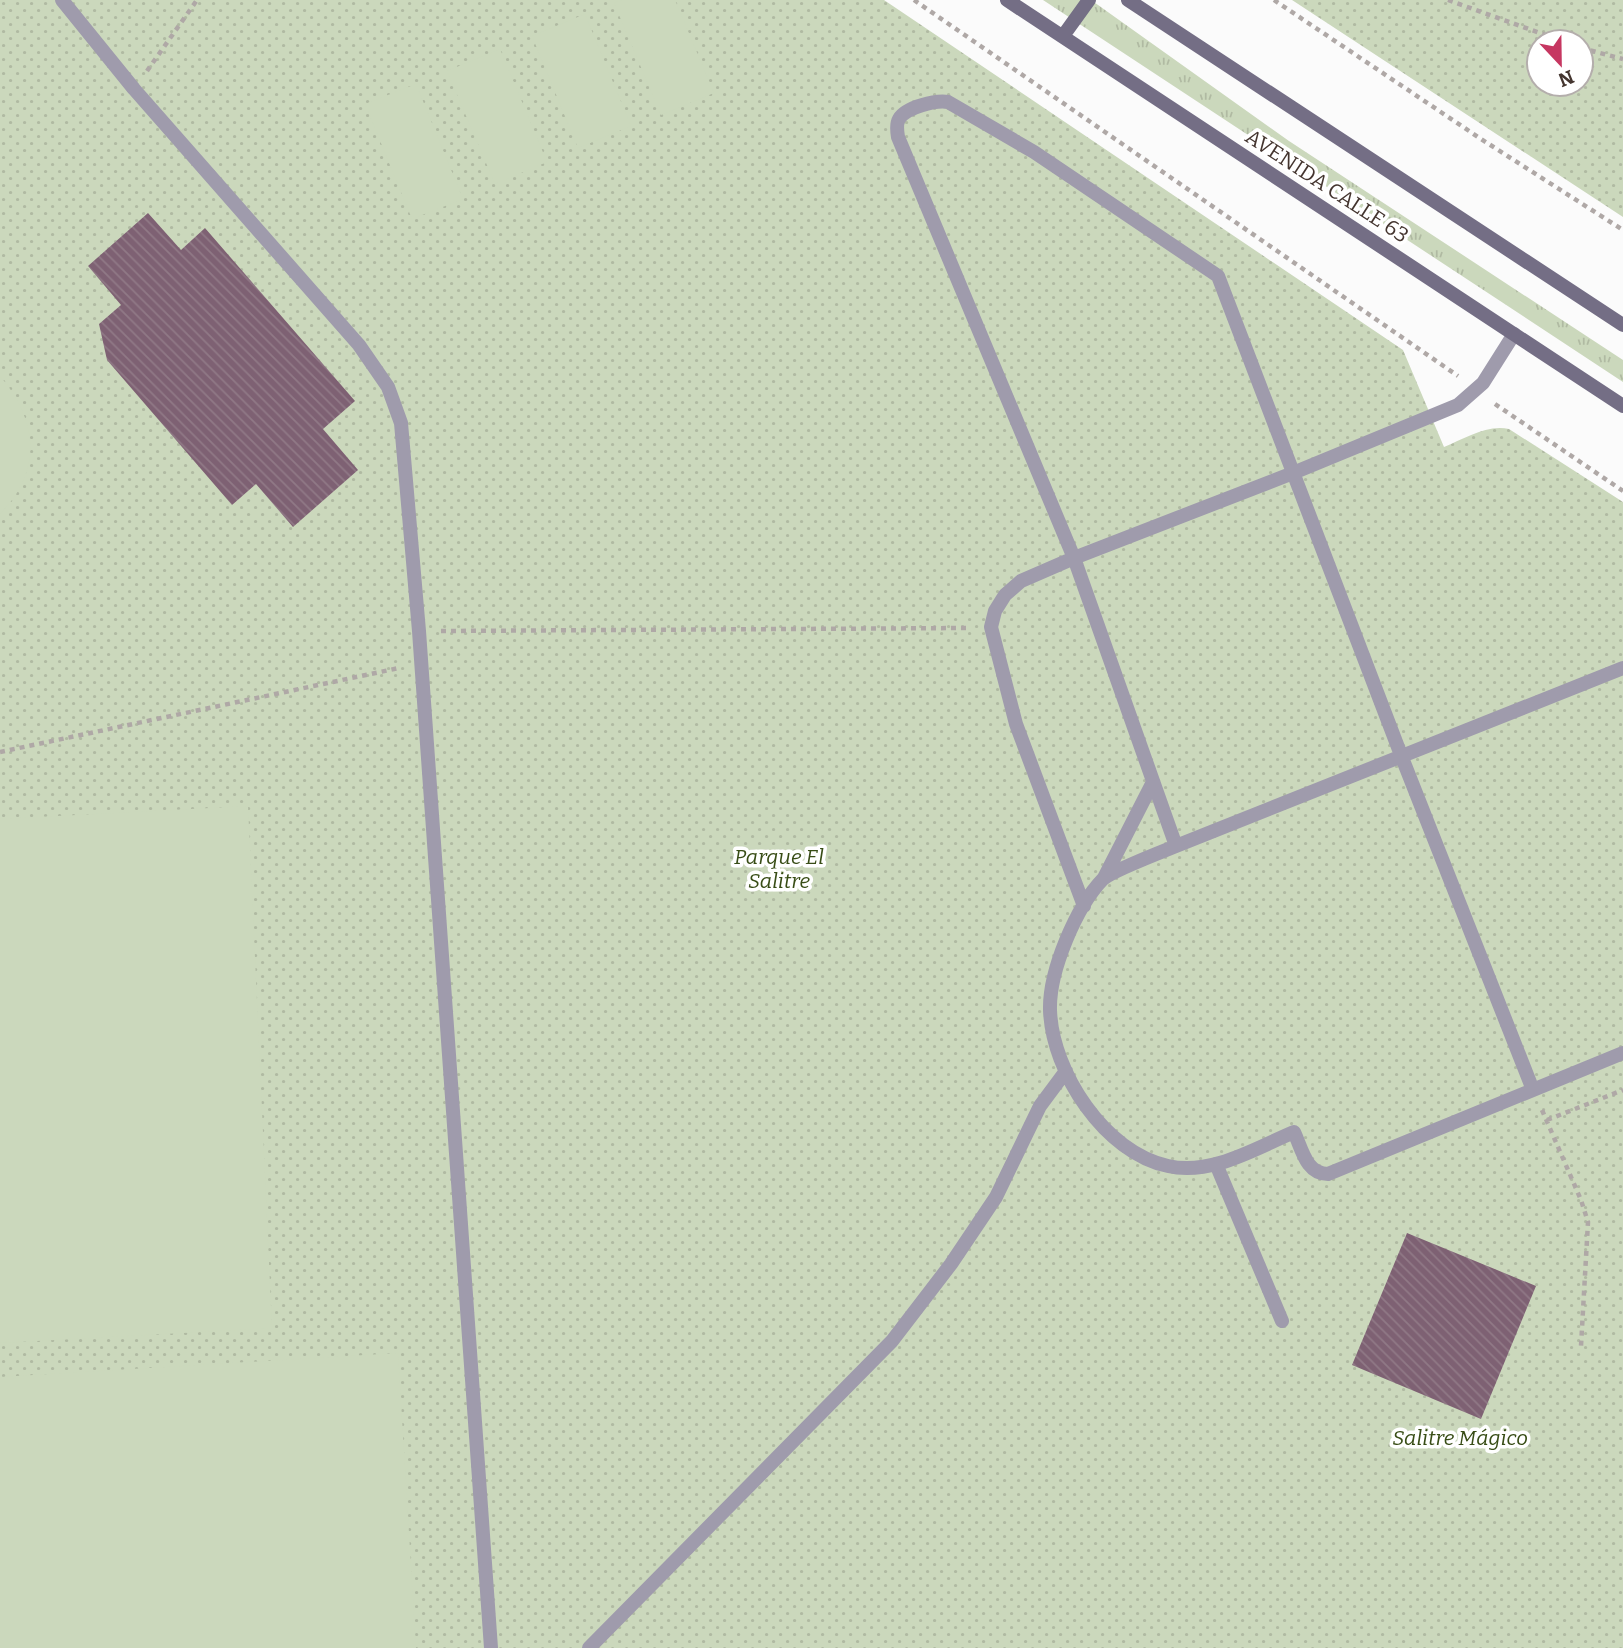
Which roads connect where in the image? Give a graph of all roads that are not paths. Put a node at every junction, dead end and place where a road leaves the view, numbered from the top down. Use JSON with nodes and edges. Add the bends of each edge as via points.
{"nodes":[{"id":1,"x":62,"y":0,"type":"edge"},
{"id":2,"x":1007,"y":0,"type":"edge"},
{"id":3,"x":1089,"y":0,"type":"edge"},
{"id":4,"x":1128,"y":0,"type":"edge"},
{"id":5,"x":1063,"y":36,"type":"junction"},
{"id":6,"x":1623,"y":325,"type":"edge"},
{"id":7,"x":1514,"y":334,"type":"junction"},
{"id":8,"x":1623,"y":406,"type":"edge"},
{"id":9,"x":1293,"y":473,"type":"junction"},
{"id":10,"x":1074,"y":558,"type":"junction"},
{"id":11,"x":1623,"y":667,"type":"edge"},
{"id":12,"x":1401,"y":755,"type":"junction"},
{"id":13,"x":1153,"y":782,"type":"junction"},
{"id":14,"x":1176,"y":846,"type":"junction"},
{"id":15,"x":1104,"y":878,"type":"junction"},
{"id":16,"x":1084,"y":906,"type":"junction"},
{"id":17,"x":1623,"y":1053,"type":"edge"},
{"id":18,"x":1066,"y":1071,"type":"junction"},
{"id":19,"x":1533,"y":1090,"type":"junction"},
{"id":20,"x":1216,"y":1164,"type":"junction"},
{"id":21,"x":1282,"y":1321,"type":"dead end"},
{"id":22,"x":491,"y":1648,"type":"edge"},
{"id":23,"x":589,"y":1648,"type":"edge"}],
"edges":[{"from":1,"to":22,"type":"lane","via":[[359,345],[388,387],[401,423]]},
{"from":2,"to":5,"type":"main road","name":"AVENIDA CALLE 63"},
{"from":3,"to":5,"type":"main road"},
{"from":4,"to":6,"type":"main road"},
{"from":5,"to":7,"type":"main road","name":"AVENIDA CALLE 63"},
{"from":7,"to":8,"type":"main road","name":"AVENIDA CALLE 63"},
{"from":7,"to":9,"type":"lane","via":[[1490,373],[1458,405]]},
{"from":9,"to":10,"type":"lane"},
{"from":9,"to":10,"type":"lane","via":[[1218,276],[1034,152],[948,102],[929,102],[899,119],[898,137]]},
{"from":9,"to":12,"type":"lane"},
{"from":10,"to":13,"type":"lane"},
{"from":10,"to":16,"type":"lane","via":[[1021,581],[1005,595],[991,627],[1016,724]]},
{"from":11,"to":12,"type":"lane"},
{"from":12,"to":14,"type":"lane"},
{"from":12,"to":19,"type":"lane"},
{"from":13,"to":14,"type":"lane"},
{"from":13,"to":15,"type":"lane"},
{"from":14,"to":15,"type":"lane"},
{"from":15,"to":16,"type":"lane"},
{"from":16,"to":18,"type":"lane","via":[[1066,937],[1053,977],[1050,1010]]},
{"from":17,"to":19,"type":"lane"},
{"from":18,"to":20,"type":"lane","via":[[1110,1135],[1135,1154],[1168,1167]]},
{"from":18,"to":23,"type":"lane","via":[[1040,1106],[996,1197],[892,1341]]},
{"from":19,"to":20,"type":"lane","via":[[1328,1174],[1312,1169],[1294,1132]]},
{"from":20,"to":21,"type":"lane"}]}
